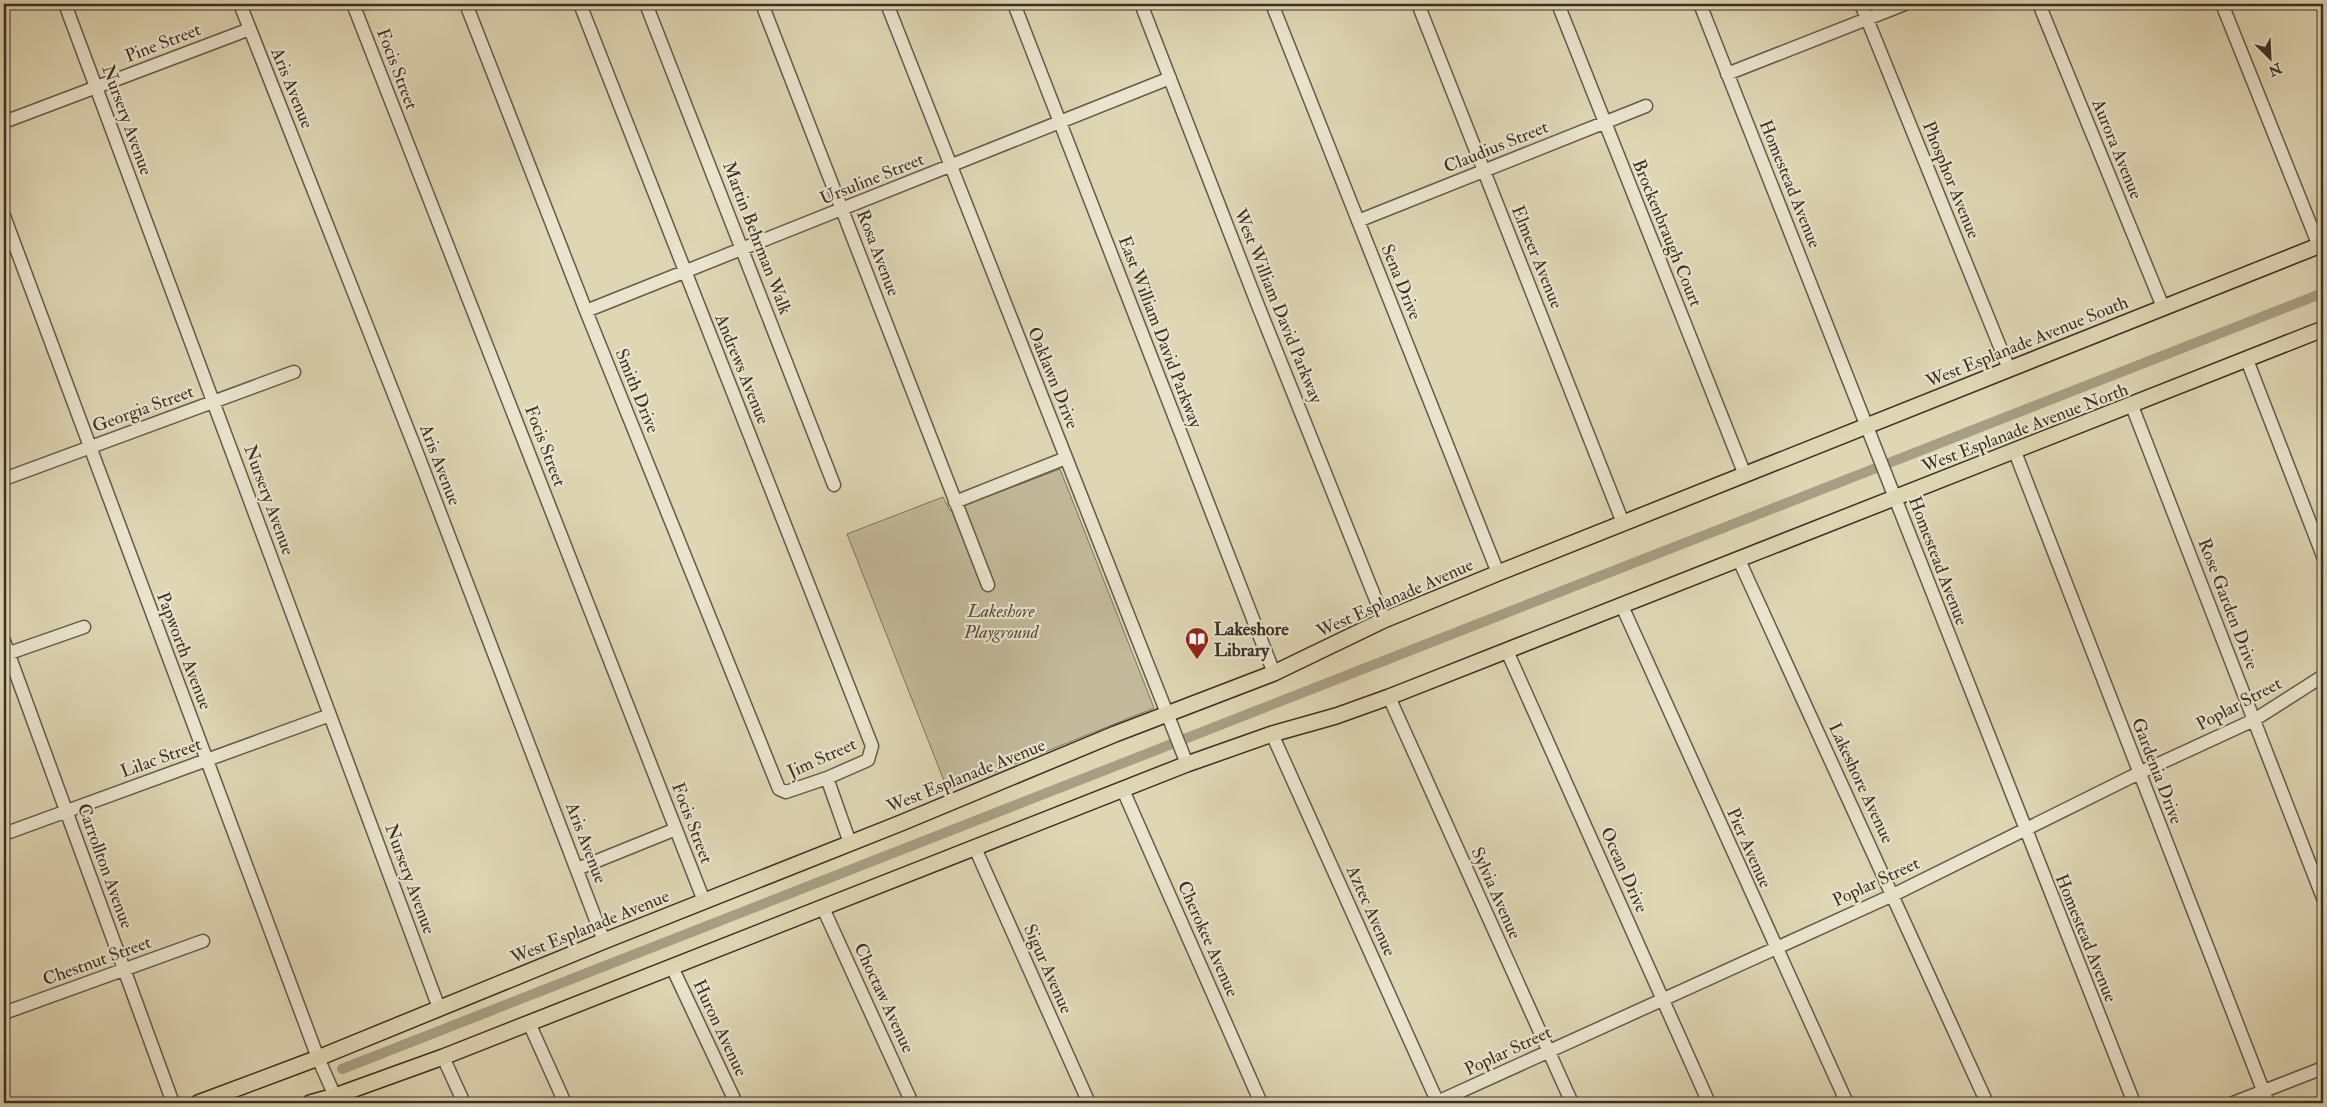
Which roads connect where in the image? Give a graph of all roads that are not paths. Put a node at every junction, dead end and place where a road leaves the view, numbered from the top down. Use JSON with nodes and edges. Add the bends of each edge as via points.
{"nodes":[{"id":1,"x":65,"y":4,"type":"edge"},
{"id":2,"x":240,"y":4,"type":"edge"},
{"id":3,"x":353,"y":4,"type":"edge"},
{"id":4,"x":466,"y":4,"type":"edge"},
{"id":5,"x":580,"y":4,"type":"edge"},
{"id":6,"x":646,"y":4,"type":"edge"},
{"id":7,"x":762,"y":4,"type":"edge"},
{"id":8,"x":887,"y":4,"type":"edge"},
{"id":9,"x":1014,"y":4,"type":"edge"},
{"id":10,"x":1141,"y":4,"type":"edge"},
{"id":11,"x":1272,"y":4,"type":"edge"},
{"id":12,"x":1418,"y":4,"type":"edge"},
{"id":13,"x":1558,"y":4,"type":"edge"},
{"id":14,"x":1700,"y":4,"type":"edge"},
{"id":15,"x":1861,"y":4,"type":"edge"},
{"id":16,"x":1905,"y":4,"type":"edge"},
{"id":17,"x":2039,"y":4,"type":"edge"},
{"id":18,"x":2222,"y":4,"type":"edge"},
{"id":19,"x":1867,"y":19,"type":"junction"},
{"id":20,"x":250,"y":29,"type":"junction"},
{"id":21,"x":1727,"y":74,"type":"junction"},
{"id":22,"x":1170,"y":78,"type":"junction"},
{"id":23,"x":96,"y":87,"type":"junction"},
{"id":24,"x":1646,"y":106,"type":"dead end"},
{"id":25,"x":4,"y":122,"type":"edge"},
{"id":26,"x":1060,"y":122,"type":"junction"},
{"id":27,"x":1604,"y":123,"type":"junction"},
{"id":28,"x":950,"y":166,"type":"junction"},
{"id":29,"x":1484,"y":171,"type":"junction"},
{"id":30,"x":843,"y":210,"type":"junction"},
{"id":31,"x":4,"y":216,"type":"edge"},
{"id":32,"x":1358,"y":221,"type":"junction"},
{"id":33,"x":2321,"y":245,"type":"edge"},
{"id":34,"x":743,"y":249,"type":"junction"},
{"id":35,"x":685,"y":272,"type":"junction"},
{"id":36,"x":2163,"y":308,"type":"junction"},
{"id":37,"x":586,"y":311,"type":"junction"},
{"id":38,"x":2323,"y":329,"type":"edge"},
{"id":39,"x":2247,"y":360,"type":"junction"},
{"id":40,"x":2009,"y":369,"type":"junction"},
{"id":41,"x":294,"y":372,"type":"dead end"},
{"id":42,"x":214,"y":402,"type":"junction"},
{"id":43,"x":2132,"y":406,"type":"junction"},
{"id":44,"x":1867,"y":427,"type":"junction"},
{"id":45,"x":89,"y":448,"type":"junction"},
{"id":46,"x":2015,"y":452,"type":"junction"},
{"id":47,"x":1066,"y":458,"type":"junction"},
{"id":48,"x":1745,"y":475,"type":"junction"},
{"id":49,"x":4,"y":479,"type":"edge"},
{"id":50,"x":834,"y":485,"type":"dead end"},
{"id":51,"x":1895,"y":499,"type":"junction"},
{"id":52,"x":955,"y":502,"type":"junction"},
{"id":53,"x":1623,"y":523,"type":"junction"},
{"id":54,"x":2323,"y":556,"type":"edge"},
{"id":55,"x":1739,"y":560,"type":"junction"},
{"id":56,"x":1498,"y":573,"type":"junction"},
{"id":57,"x":988,"y":585,"type":"dead end"},
{"id":58,"x":1622,"y":606,"type":"junction"},
{"id":59,"x":1384,"y":620,"type":"junction"},
{"id":60,"x":84,"y":627,"type":"dead end"},
{"id":61,"x":5,"y":650,"type":"edge"},
{"id":62,"x":1507,"y":651,"type":"junction"},
{"id":63,"x":1274,"y":673,"type":"junction"},
{"id":64,"x":2323,"y":676,"type":"edge"},
{"id":65,"x":1389,"y":697,"type":"junction"},
{"id":66,"x":330,"y":715,"type":"junction"},
{"id":67,"x":2254,"y":720,"type":"junction"},
{"id":68,"x":1169,"y":721,"type":"junction"},
{"id":69,"x":1272,"y":734,"type":"junction"},
{"id":70,"x":872,"y":746,"type":"joint"},
{"id":71,"x":206,"y":760,"type":"junction"},
{"id":72,"x":1185,"y":760,"type":"junction"},
{"id":73,"x":2139,"y":773,"type":"junction"},
{"id":74,"x":827,"y":778,"type":"junction"},
{"id":75,"x":779,"y":789,"type":"joint"},
{"id":76,"x":1122,"y":790,"type":"junction"},
{"id":77,"x":66,"y":811,"type":"junction"},
{"id":78,"x":676,"y":830,"type":"junction"},
{"id":79,"x":2024,"y":830,"type":"junction"},
{"id":80,"x":4,"y":834,"type":"edge"},
{"id":81,"x":850,"y":843,"type":"junction"},
{"id":82,"x":975,"y":848,"type":"junction"},
{"id":83,"x":577,"y":869,"type":"junction"},
{"id":84,"x":1893,"y":895,"type":"junction"},
{"id":85,"x":2323,"y":898,"type":"edge"},
{"id":86,"x":704,"y":901,"type":"junction"},
{"id":87,"x":823,"y":908,"type":"junction"},
{"id":88,"x":203,"y":941,"type":"dead end"},
{"id":89,"x":604,"y":941,"type":"junction"},
{"id":90,"x":1775,"y":948,"type":"junction"},
{"id":91,"x":672,"y":967,"type":"junction"},
{"id":92,"x":124,"y":970,"type":"junction"},
{"id":93,"x":1662,"y":999,"type":"junction"},
{"id":94,"x":439,"y":1008,"type":"junction"},
{"id":95,"x":4,"y":1013,"type":"edge"},
{"id":96,"x":528,"y":1023,"type":"junction"},
{"id":97,"x":1548,"y":1051,"type":"junction"},
{"id":98,"x":443,"y":1057,"type":"junction"},
{"id":99,"x":318,"y":1058,"type":"junction"},
{"id":100,"x":2323,"y":1068,"type":"edge"},
{"id":101,"x":2266,"y":1097,"type":"edge"},
{"id":102,"x":336,"y":1100,"type":"edge"},
{"id":103,"x":173,"y":1103,"type":"edge"},
{"id":104,"x":198,"y":1103,"type":"edge"},
{"id":105,"x":310,"y":1103,"type":"edge"},
{"id":106,"x":464,"y":1103,"type":"edge"},
{"id":107,"x":565,"y":1103,"type":"edge"},
{"id":108,"x":736,"y":1103,"type":"edge"},
{"id":109,"x":912,"y":1103,"type":"edge"},
{"id":110,"x":1089,"y":1103,"type":"edge"},
{"id":111,"x":1261,"y":1103,"type":"edge"},
{"id":112,"x":1437,"y":1103,"type":"edge"},
{"id":113,"x":1572,"y":1103,"type":"edge"},
{"id":114,"x":1709,"y":1103,"type":"edge"},
{"id":115,"x":1846,"y":1103,"type":"edge"},
{"id":116,"x":1986,"y":1103,"type":"edge"},
{"id":117,"x":2134,"y":1103,"type":"edge"},
{"id":118,"x":2233,"y":1103,"type":"edge"}],
"edges":[{"from":1,"to":23,"type":"street","name":"Nursery Avenue"},
{"from":2,"to":20,"type":"street","name":"Aris Avenue"},
{"from":3,"to":78,"type":"street","name":"Focis Street"},
{"from":4,"to":37,"type":"street","name":"Smith Drive"},
{"from":5,"to":35,"type":"street","name":"Andrews Avenue"},
{"from":6,"to":34,"type":"street","name":"Martin Behrman Walk"},
{"from":7,"to":30,"type":"street","name":"Rosa Avenue"},
{"from":8,"to":28,"type":"street","name":"Oaklawn Drive"},
{"from":9,"to":26,"type":"street","name":"East William David Parkway"},
{"from":10,"to":22,"type":"street","name":"West William David Parkway"},
{"from":11,"to":32,"type":"street","name":"Sena Drive"},
{"from":12,"to":29,"type":"street","name":"Elmeer Avenue"},
{"from":13,"to":27,"type":"street","name":"Brockenbraugh Court"},
{"from":14,"to":21,"type":"street","name":"Homestead Avenue"},
{"from":15,"to":19,"type":"street","name":"Phosphor Avenue"},
{"from":16,"to":19,"type":"street"},
{"from":17,"to":36,"type":"street","name":"Aurora Avenue"},
{"from":18,"to":33,"type":"street"},
{"from":19,"to":21,"type":"street"},
{"from":19,"to":40,"type":"street","name":"Phosphor Avenue"},
{"from":20,"to":23,"type":"street","name":"Pine Street"},
{"from":20,"to":83,"type":"street","name":"Aris Avenue"},
{"from":21,"to":44,"type":"street","name":"Homestead Avenue"},
{"from":22,"to":26,"type":"street","name":"Ursuline Street"},
{"from":22,"to":59,"type":"street","name":"West William David Parkway"},
{"from":23,"to":25,"type":"street","name":"Pine Street"},
{"from":23,"to":42,"type":"street","name":"Nursery Avenue"},
{"from":24,"to":27,"type":"street","name":"Claudius Street"},
{"from":26,"to":28,"type":"street","name":"Ursuline Street"},
{"from":26,"to":63,"type":"street","name":"East William David Parkway"},
{"from":27,"to":29,"type":"street","name":"Claudius Street"},
{"from":27,"to":48,"type":"street","name":"Brockenbraugh Court"},
{"from":28,"to":30,"type":"street","name":"Ursuline Street"},
{"from":28,"to":47,"type":"street","name":"Oaklawn Drive"},
{"from":29,"to":32,"type":"street","name":"Claudius Street"},
{"from":29,"to":53,"type":"street","name":"Elmeer Avenue"},
{"from":30,"to":34,"type":"street","name":"Ursuline Street"},
{"from":30,"to":52,"type":"street","name":"Rosa Avenue"},
{"from":31,"to":45,"type":"street","name":"Papworth Avenue"},
{"from":32,"to":56,"type":"street","name":"Sena Drive"},
{"from":33,"to":36,"type":"main road","name":"West Esplanade Avenue South"},
{"from":34,"to":35,"type":"street","name":"Ursuline Street"},
{"from":34,"to":50,"type":"street","name":"Martin Behrman Walk"},
{"from":35,"to":37,"type":"street","name":"Ursuline Street"},
{"from":35,"to":70,"type":"street","name":"Andrews Avenue"},
{"from":36,"to":40,"type":"main road","name":"West Esplanade Avenue South"},
{"from":37,"to":75,"type":"street","name":"Smith Drive"},
{"from":38,"to":39,"type":"main road","name":"West Esplanade Avenue North"},
{"from":39,"to":43,"type":"main road","name":"West Esplanade Avenue North"},
{"from":39,"to":54,"type":"street"},
{"from":40,"to":44,"type":"main road","name":"West Esplanade Avenue South"},
{"from":41,"to":42,"type":"street","name":"Georgia Street"},
{"from":42,"to":45,"type":"street","name":"Georgia Street"},
{"from":42,"to":66,"type":"street","name":"Nursery Avenue"},
{"from":43,"to":46,"type":"main road","name":"West Esplanade Avenue North"},
{"from":43,"to":67,"type":"street","name":"Rose Garden Drive"},
{"from":44,"to":48,"type":"main road","name":"West Esplanade Avenue South"},
{"from":44,"to":51,"type":"street","name":"Homestead Avenue"},
{"from":45,"to":49,"type":"street","name":"Georgia Street"},
{"from":45,"to":71,"type":"street","name":"Papworth Avenue"},
{"from":46,"to":51,"type":"main road","name":"West Esplanade Avenue North"},
{"from":46,"to":73,"type":"street","name":"Gardenia Drive"},
{"from":47,"to":52,"type":"street"},
{"from":47,"to":68,"type":"street","name":"Oaklawn Drive"},
{"from":48,"to":53,"type":"main road","name":"West Esplanade Avenue"},
{"from":51,"to":55,"type":"main road","name":"West Esplanade Avenue North"},
{"from":51,"to":79,"type":"street","name":"Homestead Avenue"},
{"from":52,"to":57,"type":"street","name":"Rosa Avenue"},
{"from":53,"to":56,"type":"main road","name":"West Esplanade Avenue"},
{"from":55,"to":58,"type":"main road"},
{"from":55,"to":84,"type":"street","name":"Lakeshore Avenue"},
{"from":56,"to":59,"type":"main road","name":"West Esplanade Avenue"},
{"from":58,"to":62,"type":"main road"},
{"from":58,"to":90,"type":"street","name":"Pier Avenue"},
{"from":59,"to":63,"type":"main road","name":"West Esplanade Avenue"},
{"from":60,"to":61,"type":"street"},
{"from":61,"to":77,"type":"street","name":"Carrollton Avenue"},
{"from":62,"to":65,"type":"main road"},
{"from":62,"to":93,"type":"street","name":"Ocean Drive"},
{"from":63,"to":68,"type":"main road","name":"West Esplanade Avenue"},
{"from":64,"to":67,"type":"street","name":"Poplar Street"},
{"from":65,"to":69,"type":"main road"},
{"from":65,"to":97,"type":"street","name":"Sylvia Avenue"},
{"from":66,"to":71,"type":"street","name":"Lilac Street"},
{"from":66,"to":94,"type":"street","name":"Nursery Avenue"},
{"from":67,"to":73,"type":"street","name":"Poplar Street"},
{"from":67,"to":85,"type":"street","name":"Rose Garden Drive"},
{"from":68,"to":72,"type":"street","name":"Oaklawn Drive"},
{"from":68,"to":81,"type":"main road","name":"West Esplanade Avenue","via":[[1115,734]]},
{"from":69,"to":72,"type":"main road"},
{"from":69,"to":112,"type":"street","name":"Aztec Avenue"},
{"from":70,"to":74,"type":"street","name":"Jim Street","via":[[868,760]]},
{"from":71,"to":77,"type":"street","name":"Lilac Street"},
{"from":71,"to":99,"type":"street","name":"Papworth Avenue"},
{"from":72,"to":76,"type":"main road"},
{"from":73,"to":79,"type":"street","name":"Poplar Street"},
{"from":73,"to":101,"type":"street","name":"Gardenia Drive"},
{"from":74,"to":75,"type":"street","name":"Jim Street","via":[[786,792]]},
{"from":74,"to":81,"type":"street"},
{"from":76,"to":82,"type":"main road"},
{"from":76,"to":111,"type":"street","name":"Cherokee Avenue"},
{"from":77,"to":80,"type":"street","name":"Lilac Street"},
{"from":77,"to":92,"type":"street","name":"Carrollton Avenue"},
{"from":78,"to":83,"type":"street"},
{"from":78,"to":86,"type":"street","name":"Focis Street"},
{"from":79,"to":84,"type":"street","name":"Poplar Street"},
{"from":79,"to":117,"type":"street","name":"Homestead Avenue"},
{"from":81,"to":86,"type":"main road","name":"West Esplanade Avenue"},
{"from":82,"to":87,"type":"main road"},
{"from":82,"to":110,"type":"street","name":"Sigur Avenue"},
{"from":83,"to":89,"type":"street","name":"Aris Avenue"},
{"from":84,"to":90,"type":"street","name":"Poplar Street"},
{"from":84,"to":116,"type":"street","name":"Lakeshore Avenue"},
{"from":86,"to":89,"type":"main road","name":"West Esplanade Avenue"},
{"from":87,"to":91,"type":"main road"},
{"from":87,"to":109,"type":"street","name":"Choctaw Avenue"},
{"from":88,"to":92,"type":"street","name":"Chestnut Street"},
{"from":89,"to":94,"type":"main road","name":"West Esplanade Avenue"},
{"from":90,"to":93,"type":"street","name":"Poplar Street"},
{"from":90,"to":115,"type":"street","name":"Pier Avenue"},
{"from":91,"to":96,"type":"main road"},
{"from":91,"to":108,"type":"street","name":"Huron Avenue"},
{"from":92,"to":95,"type":"street","name":"Chestnut Street"},
{"from":92,"to":103,"type":"street","name":"Carrollton Avenue"},
{"from":93,"to":97,"type":"street","name":"Poplar Street"},
{"from":93,"to":114,"type":"street","name":"Ocean Drive"},
{"from":94,"to":99,"type":"main road","name":"West Esplanade Avenue"},
{"from":96,"to":98,"type":"main road"},
{"from":96,"to":107,"type":"street"},
{"from":97,"to":112,"type":"street","name":"Poplar Street"},
{"from":97,"to":113,"type":"street","name":"Sylvia Avenue"},
{"from":98,"to":102,"type":"main road"},
{"from":98,"to":106,"type":"street"},
{"from":99,"to":102,"type":"street","name":"Papworth Avenue"},
{"from":99,"to":104,"type":"main road","name":"West Esplanade Avenue"},
{"from":100,"to":101,"type":"street"},
{"from":101,"to":118,"type":"street"},
{"from":102,"to":105,"type":"main road"}]}
